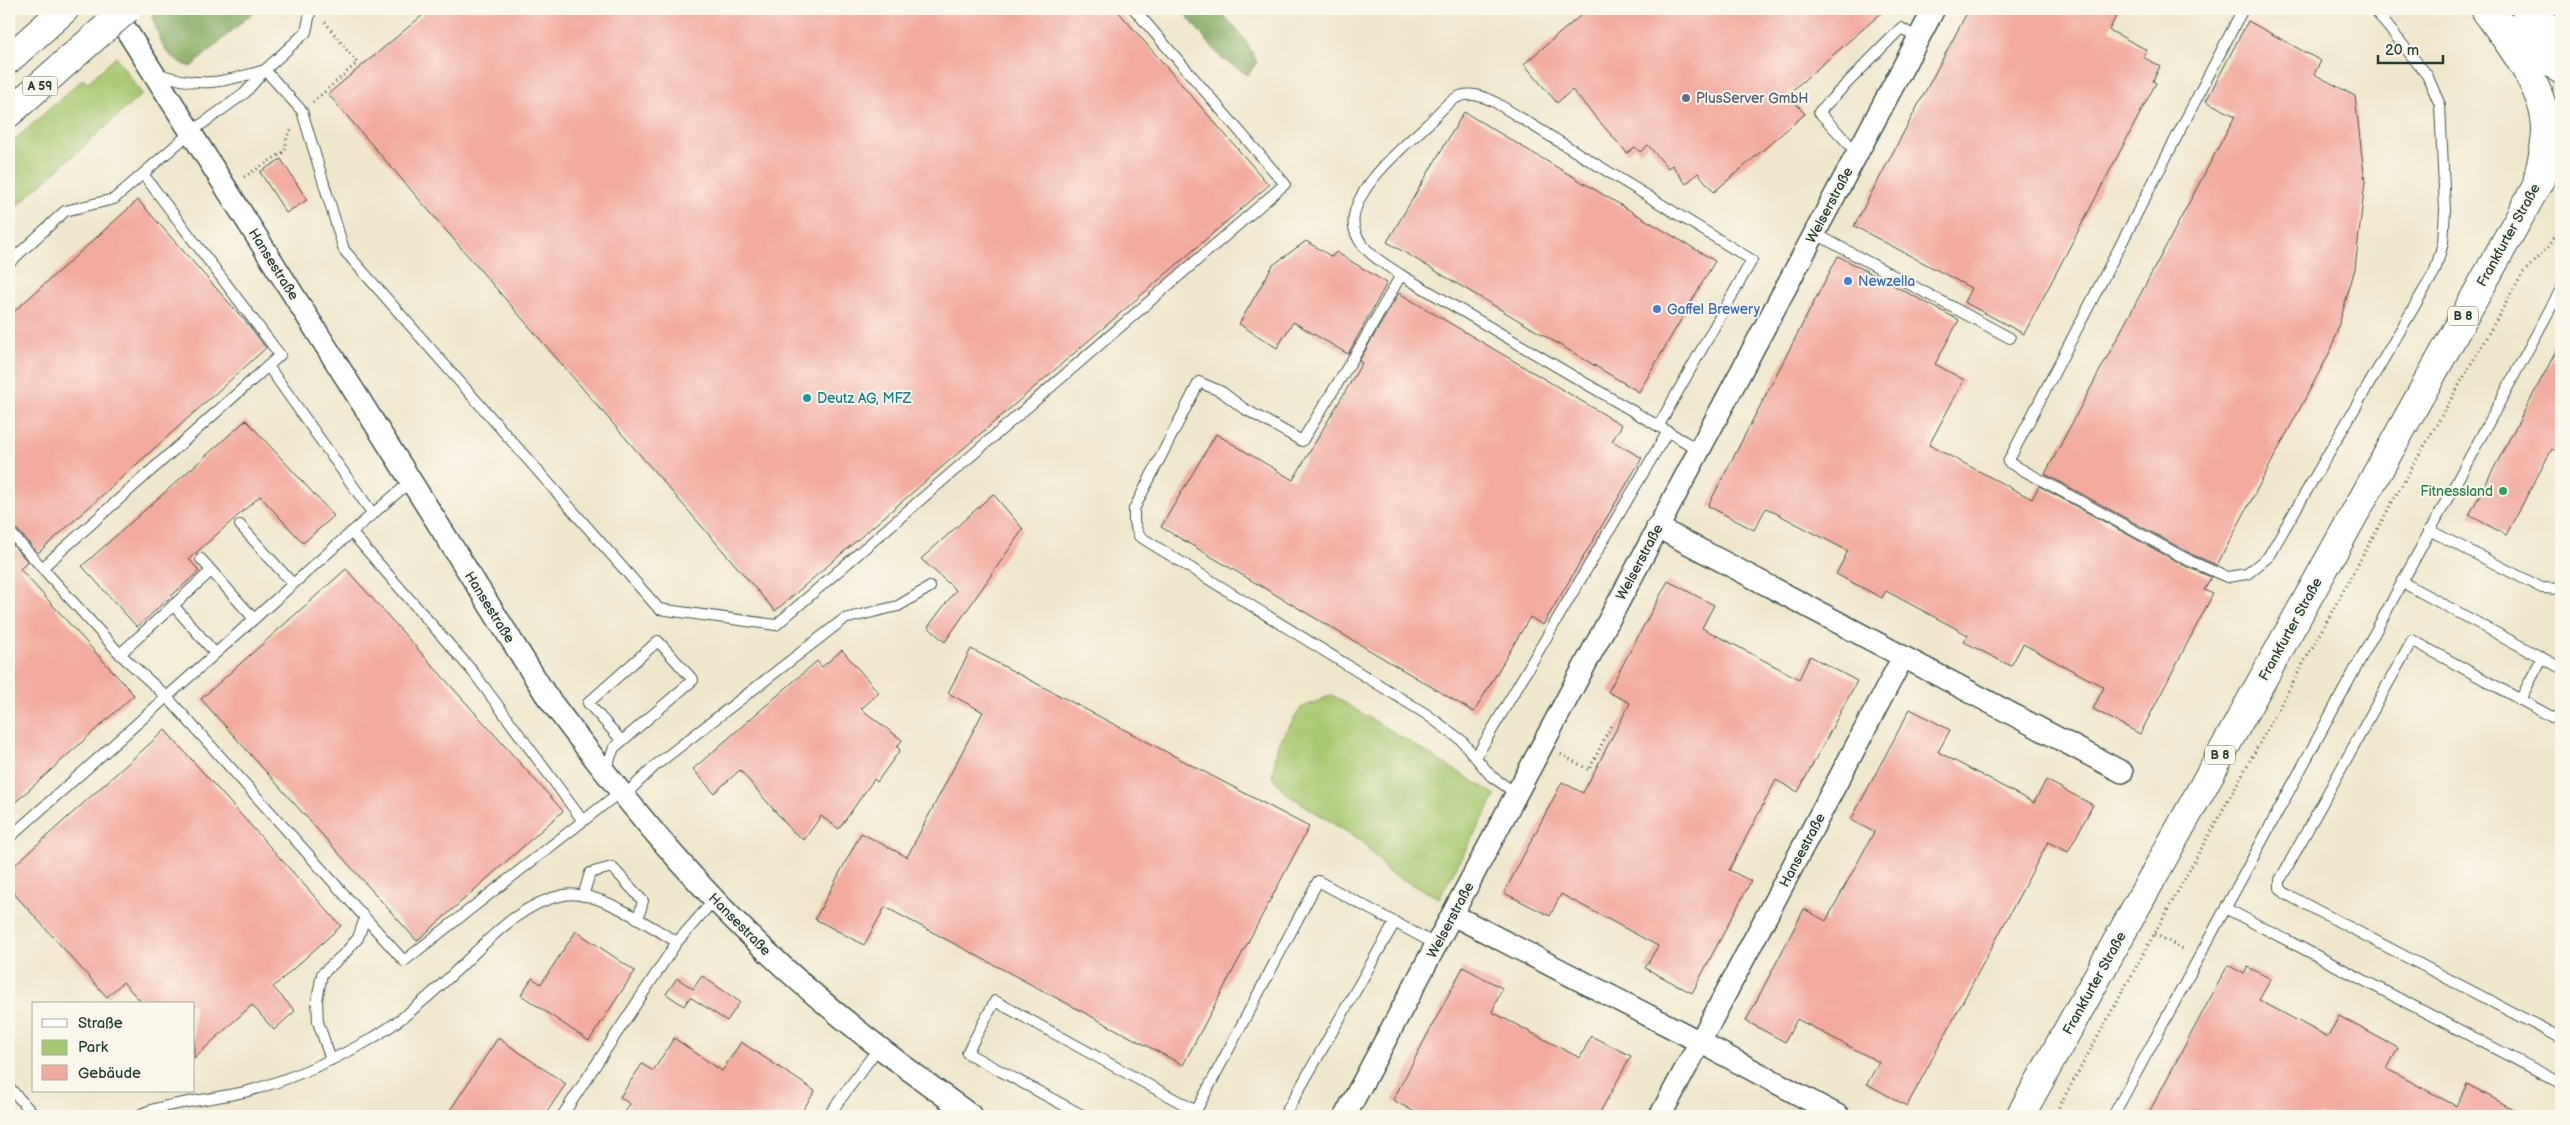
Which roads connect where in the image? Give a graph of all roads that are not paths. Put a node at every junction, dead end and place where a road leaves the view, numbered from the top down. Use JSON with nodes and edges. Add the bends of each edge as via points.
{"nodes":[{"id":1,"x":113,"y":9,"type":"edge"},
{"id":2,"x":127,"y":9,"type":"edge"},
{"id":3,"x":311,"y":9,"type":"edge"},
{"id":4,"x":1134,"y":9,"type":"edge"},
{"id":5,"x":1934,"y":9,"type":"edge"},
{"id":6,"x":2243,"y":9,"type":"edge"},
{"id":7,"x":2374,"y":9,"type":"edge"},
{"id":8,"x":2526,"y":9,"type":"edge"},
{"id":9,"x":2485,"y":10,"type":"edge"},
{"id":10,"x":57,"y":16,"type":"edge"},
{"id":11,"x":2561,"y":37,"type":"edge"},
{"id":12,"x":1918,"y":38,"type":"junction"},
{"id":13,"x":9,"y":59,"type":"edge"},
{"id":14,"x":265,"y":70,"type":"junction"},
{"id":15,"x":2561,"y":70,"type":"edge"},
{"id":16,"x":152,"y":71,"type":"junction"},
{"id":17,"x":9,"y":113,"type":"edge"},
{"id":18,"x":191,"y":132,"type":"junction"},
{"id":19,"x":2561,"y":142,"type":"edge"},
{"id":20,"x":1857,"y":154,"type":"junction"},
{"id":21,"x":142,"y":174,"type":"junction"},
{"id":22,"x":2537,"y":183,"type":"junction"},
{"id":23,"x":1814,"y":233,"type":"junction"},
{"id":24,"x":9,"y":263,"type":"edge"},
{"id":25,"x":1401,"y":275,"type":"junction"},
{"id":26,"x":2561,"y":290,"type":"edge"},
{"id":27,"x":2010,"y":338,"type":"dead end"},
{"id":28,"x":268,"y":366,"type":"junction"},
{"id":29,"x":1663,"y":428,"type":"junction"},
{"id":30,"x":1699,"y":450,"type":"junction"},
{"id":31,"x":411,"y":481,"type":"junction"},
{"id":32,"x":373,"y":514,"type":"junction"},
{"id":33,"x":240,"y":525,"type":"dead end"},
{"id":34,"x":1657,"y":527,"type":"junction"},
{"id":35,"x":2430,"y":530,"type":"junction"},
{"id":36,"x":9,"y":531,"type":"edge"},
{"id":37,"x":352,"y":532,"type":"junction"},
{"id":38,"x":201,"y":559,"type":"dead end"},
{"id":39,"x":42,"y":568,"type":"junction"},
{"id":40,"x":212,"y":571,"type":"junction"},
{"id":41,"x":2402,"y":582,"type":"junction"},
{"id":42,"x":293,"y":584,"type":"junction"},
{"id":43,"x":930,"y":587,"type":"dead end"},
{"id":44,"x":2561,"y":589,"type":"edge"},
{"id":45,"x":174,"y":606,"type":"junction"},
{"id":46,"x":254,"y":619,"type":"junction"},
{"id":47,"x":215,"y":653,"type":"junction"},
{"id":48,"x":120,"y":654,"type":"junction"},
{"id":49,"x":1903,"y":657,"type":"junction"},
{"id":50,"x":2542,"y":658,"type":"junction"},
{"id":51,"x":2561,"y":668,"type":"edge"},
{"id":52,"x":167,"y":698,"type":"junction"},
{"id":53,"x":2520,"y":700,"type":"junction"},
{"id":54,"x":2561,"y":722,"type":"edge"},
{"id":55,"x":622,"y":741,"type":"junction"},
{"id":56,"x":1476,"y":757,"type":"junction"},
{"id":57,"x":2122,"y":772,"type":"dead end"},
{"id":58,"x":604,"y":773,"type":"junction"},
{"id":59,"x":622,"y":794,"type":"junction"},
{"id":60,"x":1517,"y":794,"type":"junction"},
{"id":61,"x":584,"y":821,"type":"junction"},
{"id":62,"x":9,"y":838,"type":"edge"},
{"id":63,"x":583,"y":896,"type":"junction"},
{"id":64,"x":714,"y":900,"type":"junction"},
{"id":65,"x":2227,"y":909,"type":"junction"},
{"id":66,"x":1453,"y":915,"type":"junction"},
{"id":67,"x":365,"y":918,"type":"junction"},
{"id":68,"x":638,"y":919,"type":"junction"},
{"id":69,"x":1395,"y":922,"type":"junction"},
{"id":70,"x":677,"y":942,"type":"junction"},
{"id":71,"x":1437,"y":945,"type":"junction"},
{"id":72,"x":2561,"y":1038,"type":"edge"},
{"id":73,"x":1700,"y":1042,"type":"junction"},
{"id":74,"x":879,"y":1047,"type":"junction"},
{"id":75,"x":332,"y":1060,"type":"junction"},
{"id":76,"x":2561,"y":1082,"type":"edge"},
{"id":77,"x":9,"y":1087,"type":"edge"},
{"id":78,"x":1194,"y":1113,"type":"edge"},
{"id":79,"x":35,"y":1116,"type":"edge"},
{"id":80,"x":138,"y":1116,"type":"edge"},
{"id":81,"x":562,"y":1116,"type":"edge"},
{"id":82,"x":828,"y":1116,"type":"edge"},
{"id":83,"x":972,"y":1116,"type":"edge"},
{"id":84,"x":1084,"y":1116,"type":"edge"},
{"id":85,"x":1206,"y":1116,"type":"edge"},
{"id":86,"x":1284,"y":1116,"type":"edge"},
{"id":87,"x":1345,"y":1116,"type":"edge"},
{"id":88,"x":1660,"y":1116,"type":"edge"},
{"id":89,"x":1839,"y":1116,"type":"edge"},
{"id":90,"x":2020,"y":1116,"type":"edge"},
{"id":91,"x":2113,"y":1116,"type":"edge"}],
"edges":[{"from":1,"to":16,"type":"street","name":"Hansestraße"},
{"from":2,"to":17,"type":"main road","number":"A 59","bridge":true},
{"from":3,"to":14,"type":"lane","via":[[306,32]]},
{"from":4,"to":14,"type":"lane","via":[[1284,184],[776,625],[659,609],[344,250],[302,111]]},
{"from":5,"to":12,"type":"street","name":"Welserstraße"},
{"from":6,"to":7,"type":"lane","via":[[2008,462],[2190,561],[2227,577],[2247,574],[2268,557],[2435,271],[2443,244],[2445,210],[2440,105],[2428,75]]},
{"from":8,"to":11,"type":"main road"},
{"from":9,"to":15,"type":"main road"},
{"from":9,"to":22,"type":"main road","via":[[2518,56],[2545,115],[2546,134]]},
{"from":10,"to":13,"type":"main road"},
{"from":12,"to":20,"type":"street","name":"Welserstraße"},
{"from":12,"to":20,"type":"lane","via":[[1901,28],[1819,112]]},
{"from":14,"to":16,"type":"lane","via":[[225,82],[200,84]]},
{"from":14,"to":18,"type":"lane","via":[[245,93]]},
{"from":16,"to":18,"type":"street","name":"Hansestraße"},
{"from":18,"to":21,"type":"lane"},
{"from":18,"to":31,"type":"street","name":"Hansestraße"},
{"from":19,"to":22,"type":"main road","name":"Frankfurter Straße","number":"B 8"},
{"from":20,"to":23,"type":"street","name":"Welserstraße"},
{"from":21,"to":24,"type":"lane","via":[[114,199],[66,211]]},
{"from":21,"to":28,"type":"lane","via":[[280,355]]},
{"from":22,"to":90,"type":"main road","name":"Frankfurter Straße","number":"B 8"},
{"from":23,"to":27,"type":"lane"},
{"from":23,"to":30,"type":"street","name":"Welserstraße"},
{"from":25,"to":29,"type":"lane"},
{"from":25,"to":29,"type":"lane","via":[[1365,248],[1355,233],[1354,216],[1360,199],[1384,165],[1456,97],[1477,94],[1493,101],[1752,260]]},
{"from":25,"to":56,"type":"lane","via":[[1302,441],[1243,408],[1222,392],[1199,382],[1134,509],[1134,522],[1139,536],[1426,714],[1461,740]]},
{"from":26,"to":35,"type":"lane"},
{"from":28,"to":32,"type":"lane"},
{"from":28,"to":39,"type":"lane"},
{"from":29,"to":30,"type":"lane"},
{"from":29,"to":56,"type":"lane"},
{"from":30,"to":34,"type":"street","name":"Welserstraße"},
{"from":31,"to":32,"type":"lane"},
{"from":31,"to":58,"type":"street","name":"Hansestraße","via":[[546,695]]},
{"from":32,"to":37,"type":"lane"},
{"from":33,"to":42,"type":"lane"},
{"from":34,"to":49,"type":"street"},
{"from":34,"to":60,"type":"street","name":"Welserstraße"},
{"from":35,"to":41,"type":"lane"},
{"from":35,"to":44,"type":"lane","via":[[2542,588]]},
{"from":36,"to":39,"type":"lane"},
{"from":37,"to":42,"type":"lane"},
{"from":37,"to":61,"type":"lane","via":[[474,673]]},
{"from":38,"to":40,"type":"lane"},
{"from":39,"to":48,"type":"lane"},
{"from":40,"to":45,"type":"lane"},
{"from":40,"to":46,"type":"lane"},
{"from":41,"to":50,"type":"lane"},
{"from":41,"to":65,"type":"lane"},
{"from":42,"to":46,"type":"lane"},
{"from":43,"to":59,"type":"lane","via":[[898,606],[844,619]]},
{"from":45,"to":47,"type":"lane"},
{"from":45,"to":48,"type":"lane"},
{"from":46,"to":47,"type":"lane"},
{"from":47,"to":52,"type":"lane"},
{"from":48,"to":52,"type":"lane"},
{"from":49,"to":57,"type":"street"},
{"from":49,"to":73,"type":"street","name":"Hansestraße"},
{"from":50,"to":51,"type":"lane"},
{"from":50,"to":53,"type":"lane"},
{"from":52,"to":62,"type":"lane"},
{"from":52,"to":67,"type":"lane"},
{"from":53,"to":54,"type":"lane"},
{"from":53,"to":72,"type":"lane","via":[[2412,640],[2280,880],[2280,888]]},
{"from":55,"to":55,"type":"lane","via":[[588,702],[658,641],[692,680]]},
{"from":55,"to":58,"type":"lane","via":[[614,748]]},
{"from":56,"to":60,"type":"lane","via":[[1490,776]]},
{"from":58,"to":59,"type":"street","name":"Hansestraße"},
{"from":59,"to":61,"type":"lane"},
{"from":59,"to":64,"type":"street","name":"Hansestraße"},
{"from":60,"to":66,"type":"street","name":"Welserstraße"},
{"from":61,"to":67,"type":"lane","via":[[404,961]]},
{"from":63,"to":68,"type":"lane"},
{"from":63,"to":68,"type":"lane","via":[[590,873],[612,867],[643,901]]},
{"from":63,"to":75,"type":"lane","via":[[565,895],[537,905],[511,920],[426,998],[369,1040]]},
{"from":64,"to":70,"type":"lane"},
{"from":64,"to":74,"type":"street","name":"Hansestraße","via":[[822,1002]]},
{"from":65,"to":76,"type":"lane"},
{"from":65,"to":91,"type":"lane"},
{"from":66,"to":71,"type":"street","name":"Welserstraße"},
{"from":66,"to":73,"type":"street"},
{"from":67,"to":75,"type":"lane","via":[[358,938],[322,974],[316,1000],[318,1022]]},
{"from":68,"to":70,"type":"lane"},
{"from":69,"to":71,"type":"lane"},
{"from":69,"to":78,"type":"lane","via":[[1318,881]]},
{"from":69,"to":86,"type":"lane"},
{"from":70,"to":81,"type":"lane"},
{"from":71,"to":87,"type":"street","name":"Welserstraße"},
{"from":73,"to":88,"type":"street","name":"Hansestraße"},
{"from":73,"to":89,"type":"street"},
{"from":74,"to":82,"type":"lane"},
{"from":74,"to":83,"type":"street","name":"Hansestraße"},
{"from":75,"to":80,"type":"lane","via":[[248,1091],[158,1108]]},
{"from":77,"to":79,"type":"lane"},
{"from":78,"to":84,"type":"lane","via":[[995,1002],[967,1053]]},
{"from":78,"to":85,"type":"lane"}]}
